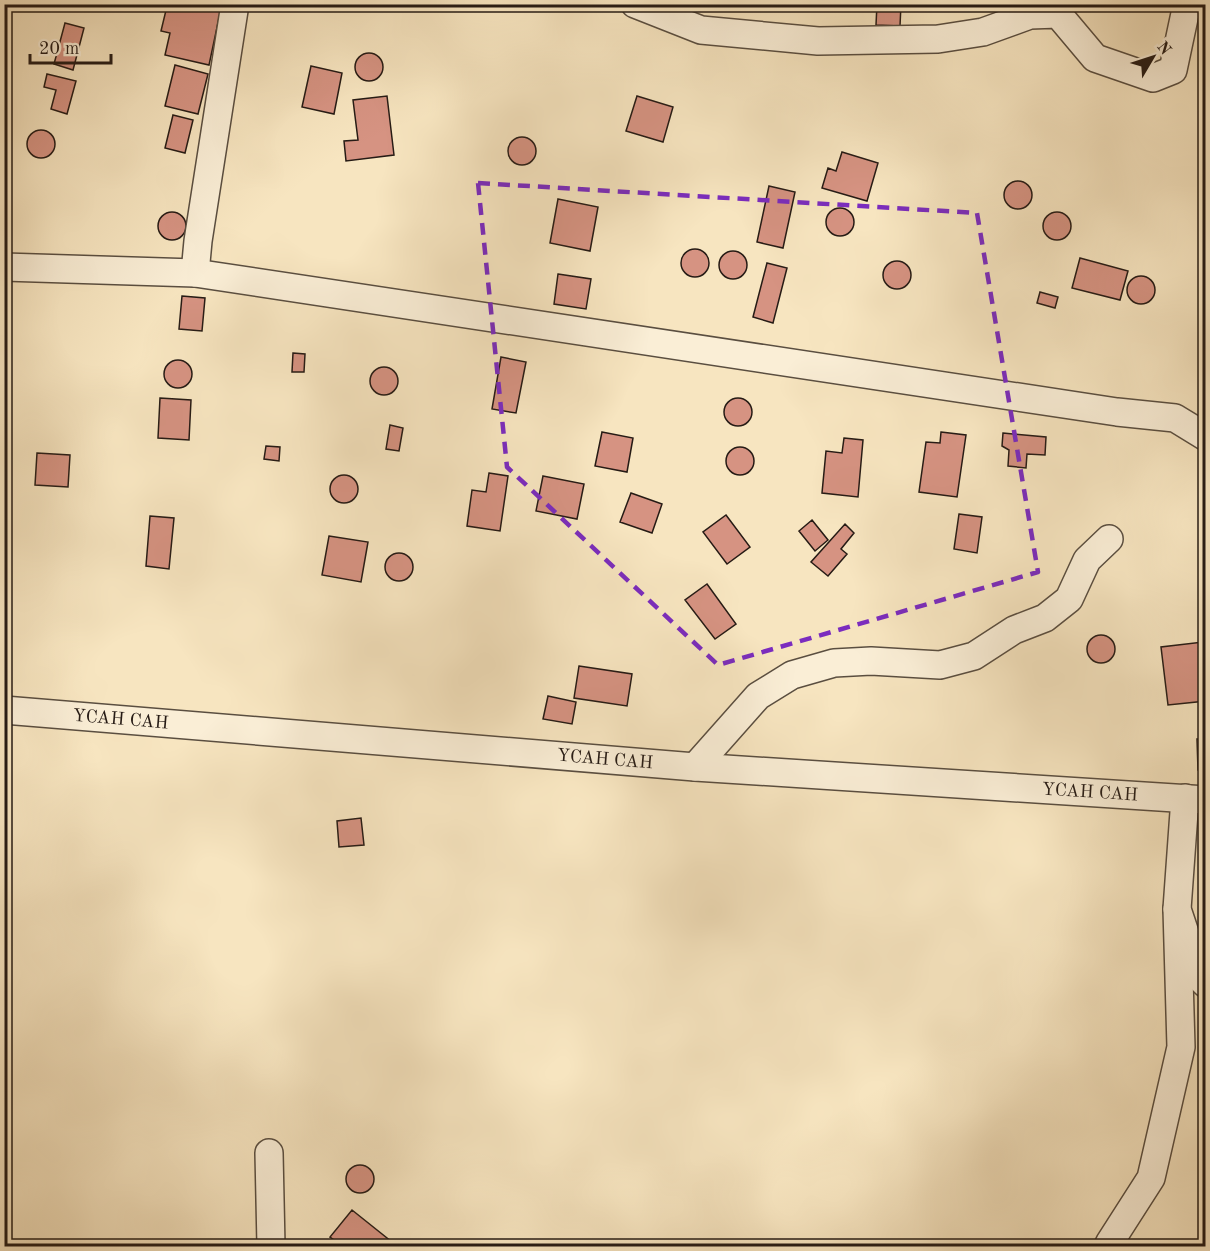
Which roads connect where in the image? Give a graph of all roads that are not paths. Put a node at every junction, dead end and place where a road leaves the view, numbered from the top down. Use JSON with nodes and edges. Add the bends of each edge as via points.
{"nodes":[{"id":1,"x":235,"y":4,"type":"edge"},
{"id":2,"x":634,"y":4,"type":"edge"},
{"id":3,"x":1187,"y":4,"type":"edge"},
{"id":4,"x":4,"y":267,"type":"edge"},
{"id":5,"x":195,"y":273,"type":"junction"},
{"id":6,"x":1206,"y":437,"type":"edge"},
{"id":7,"x":1109,"y":539,"type":"dead end"},
{"id":8,"x":4,"y":711,"type":"edge"},
{"id":9,"x":695,"y":767,"type":"junction"},
{"id":10,"x":1195,"y":799,"type":"edge"},
{"id":11,"x":1177,"y":909,"type":"junction"},
{"id":12,"x":1206,"y":984,"type":"edge"},
{"id":13,"x":269,"y":1154,"type":"dead end"},
{"id":14,"x":271,"y":1246,"type":"edge"},
{"id":15,"x":1108,"y":1246,"type":"edge"}],
"edges":[{"from":1,"to":5,"type":"street"},
{"from":2,"to":3,"type":"street","via":[[701,30],[818,41],[938,39],[982,32],[1030,15],[1058,14],[1095,57],[1153,78],[1173,70]]},
{"from":4,"to":5,"type":"street"},
{"from":5,"to":6,"type":"street","via":[[1175,418]]},
{"from":7,"to":9,"type":"street","via":[[1087,560],[1069,599],[1045,618],[1014,630],[974,656],[940,665],[834,663],[792,675],[758,696]]},
{"from":8,"to":9,"type":"street","name":"ҮСАН САН"},
{"from":9,"to":10,"type":"street","name":"ҮСАН САН"},
{"from":10,"to":11,"type":"street"},
{"from":11,"to":12,"type":"street","via":[[1200,978]]},
{"from":11,"to":15,"type":"street","via":[[1181,1047],[1151,1178]]},
{"from":13,"to":14,"type":"street"}]}
